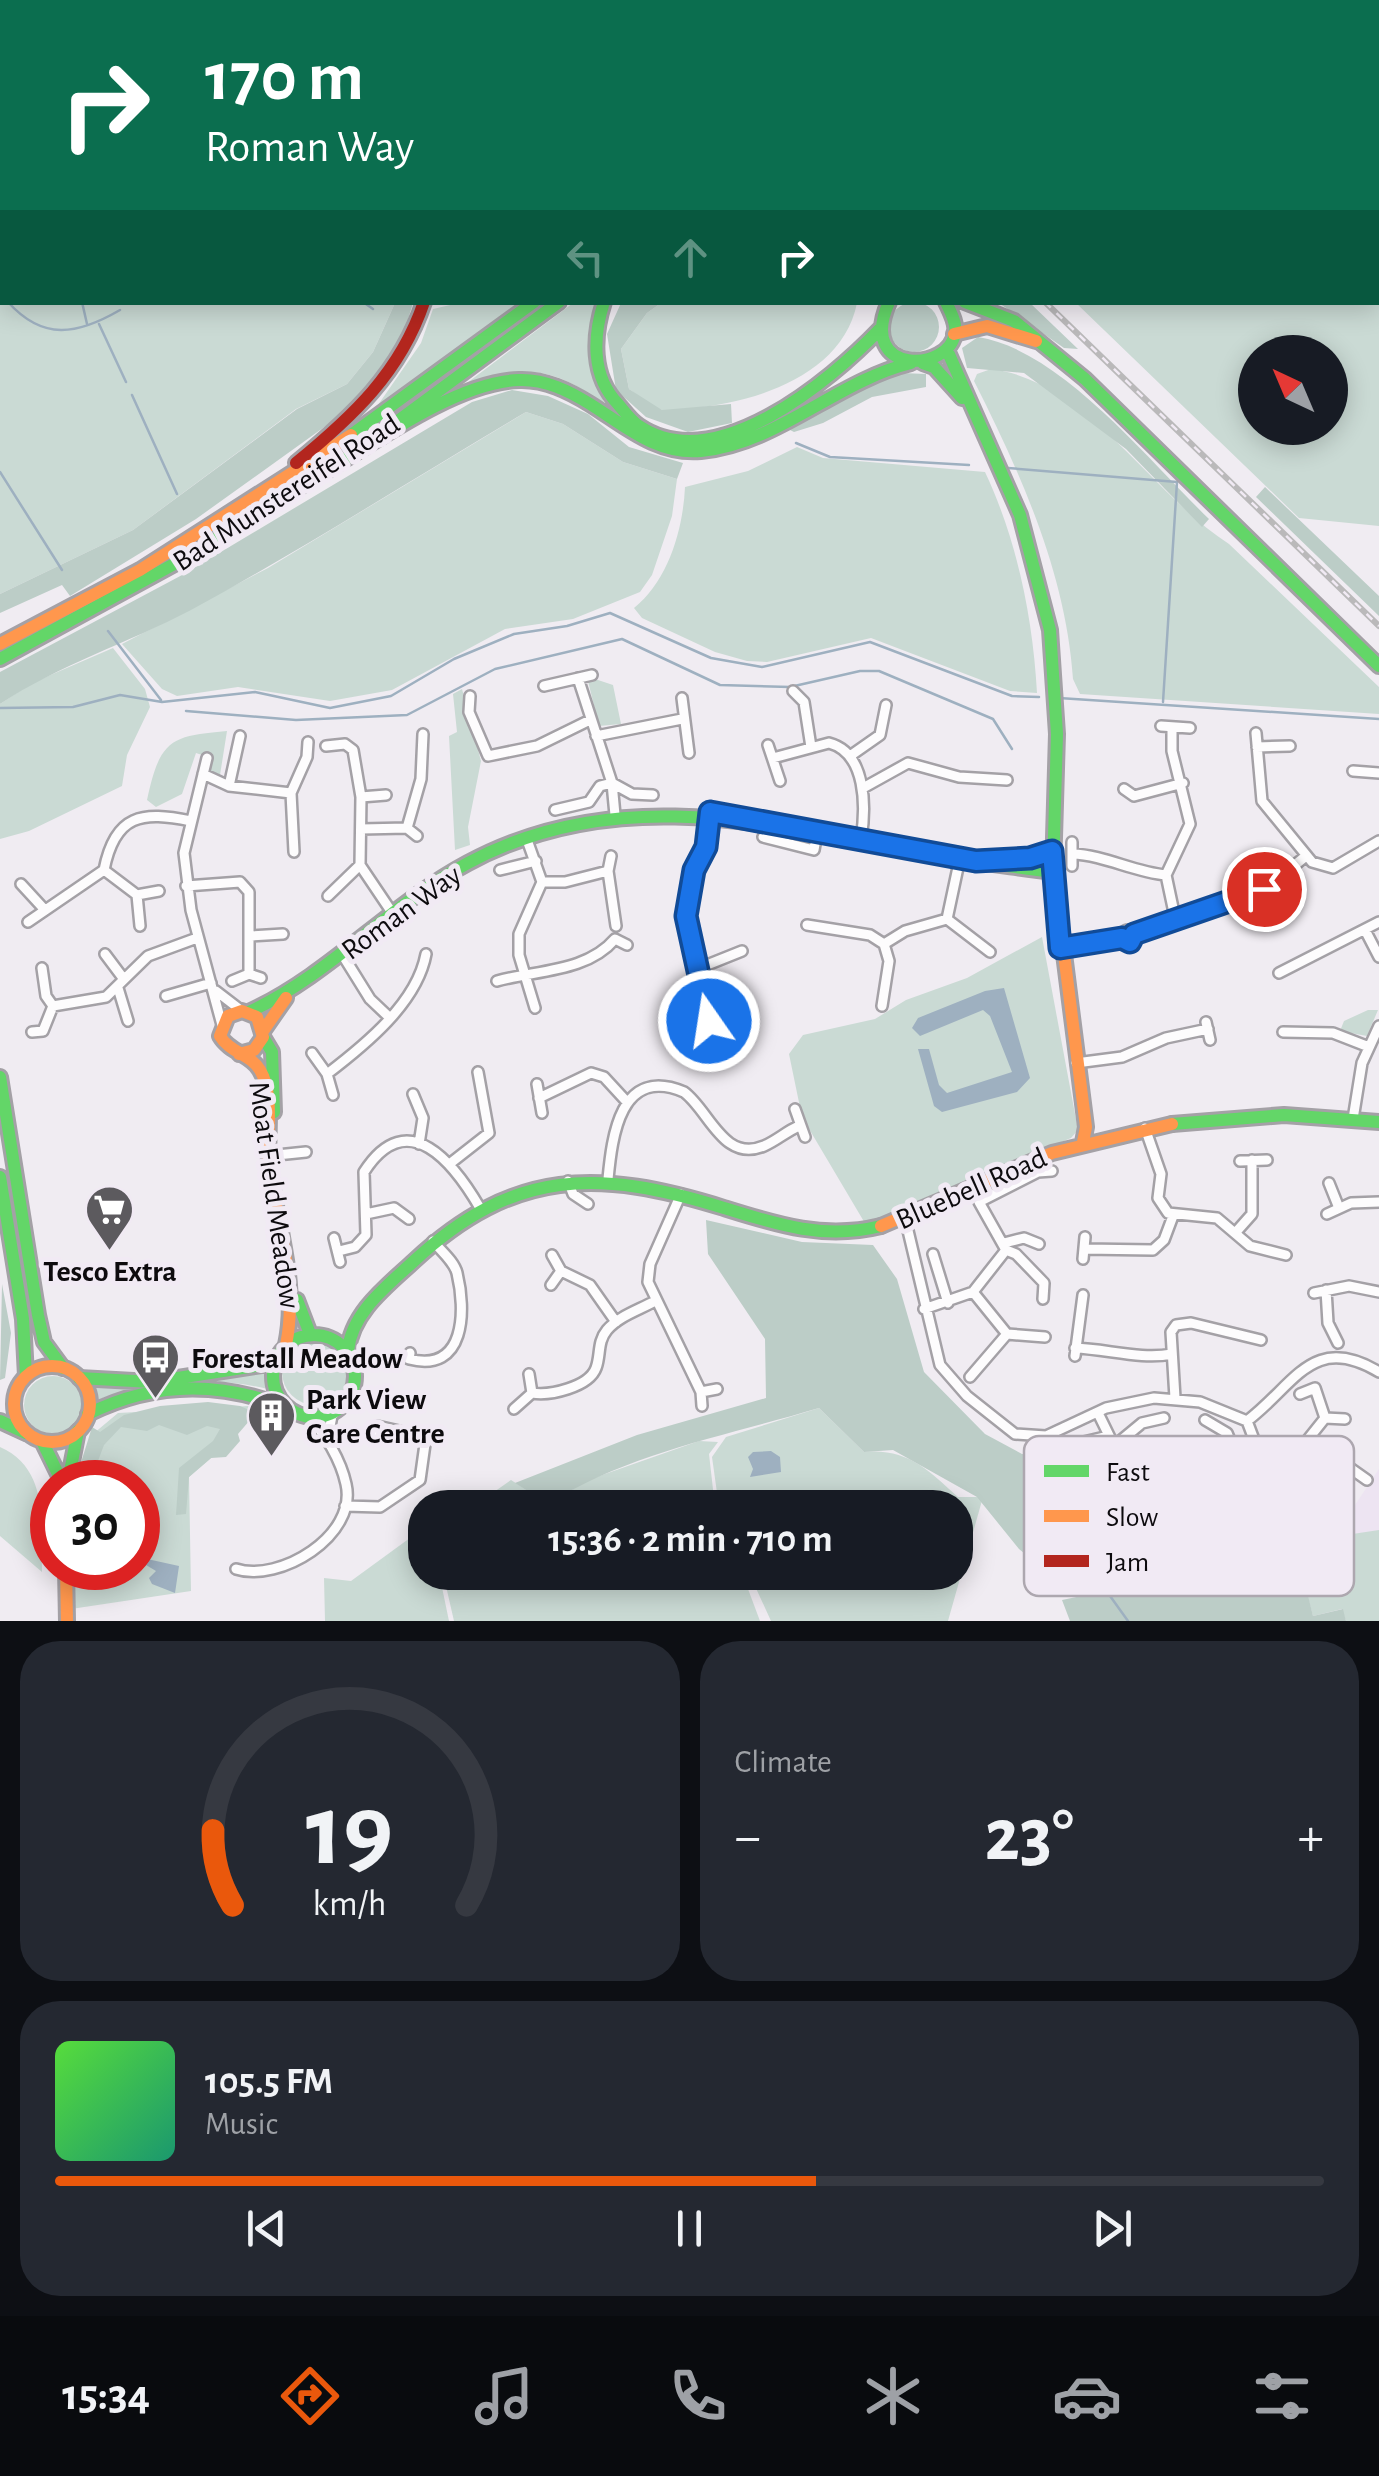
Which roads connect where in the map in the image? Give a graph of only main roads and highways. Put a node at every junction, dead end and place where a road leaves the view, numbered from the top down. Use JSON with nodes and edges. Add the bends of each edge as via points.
{"nodes":[{"id":1,"x":423,"y":305,"type":"edge"},
{"id":2,"x":530,"y":305,"type":"edge"},
{"id":3,"x":555,"y":305,"type":"edge"},
{"id":4,"x":603,"y":305,"type":"edge"},
{"id":5,"x":886,"y":305,"type":"edge"},
{"id":6,"x":948,"y":305,"type":"edge"},
{"id":7,"x":973,"y":305,"type":"edge"},
{"id":8,"x":880,"y":329,"type":"junction"},
{"id":9,"x":954,"y":334,"type":"junction"},
{"id":10,"x":1040,"y":342,"type":"junction"},
{"id":11,"x":947,"y":350,"type":"junction"},
{"id":12,"x":917,"y":363,"type":"junction"},
{"id":13,"x":970,"y":407,"type":"junction"},
{"id":14,"x":307,"y":483,"type":"junction"},
{"id":15,"x":256,"y":496,"type":"junction"},
{"id":16,"x":0,"y":644,"type":"edge"},
{"id":17,"x":0,"y":659,"type":"edge"},
{"id":18,"x":1379,"y":666,"type":"edge"},
{"id":19,"x":1052,"y":851,"type":"junction"},
{"id":20,"x":993,"y":862,"type":"junction"},
{"id":21,"x":1053,"y":872,"type":"junction"},
{"id":22,"x":286,"y":998,"type":"junction"},
{"id":23,"x":246,"y":1012,"type":"junction"},
{"id":24,"x":263,"y":1034,"type":"junction"},
{"id":25,"x":239,"y":1054,"type":"junction"},
{"id":26,"x":0,"y":1077,"type":"edge"},
{"id":27,"x":1379,"y":1122,"type":"edge"},
{"id":28,"x":1083,"y":1142,"type":"junction"},
{"id":29,"x":0,"y":1177,"type":"edge"},
{"id":30,"x":355,"y":1324,"type":"junction"},
{"id":31,"x":317,"y":1335,"type":"junction"},
{"id":32,"x":286,"y":1345,"type":"junction"},
{"id":33,"x":348,"y":1351,"type":"junction"},
{"id":34,"x":275,"y":1362,"type":"junction"},
{"id":35,"x":62,"y":1368,"type":"junction"},
{"id":36,"x":26,"y":1376,"type":"junction"},
{"id":37,"x":79,"y":1378,"type":"junction"},
{"id":38,"x":16,"y":1393,"type":"junction"},
{"id":39,"x":0,"y":1394,"type":"edge"},
{"id":40,"x":292,"y":1410,"type":"junction"},
{"id":41,"x":88,"y":1414,"type":"junction"},
{"id":42,"x":0,"y":1420,"type":"edge"},
{"id":43,"x":78,"y":1431,"type":"junction"},
{"id":44,"x":28,"y":1434,"type":"junction"},
{"id":45,"x":42,"y":1440,"type":"junction"},
{"id":46,"x":53,"y":1460,"type":"edge"},
{"id":47,"x":71,"y":1460,"type":"edge"},
{"id":48,"x":66,"y":1590,"type":"edge"},
{"id":49,"x":67,"y":1621,"type":"edge"}],
"edges":[{"from":1,"to":15,"type":"main road","via":[[406,350],[370,401]]},
{"from":2,"to":15,"type":"main road","name":"Bad Munstereifel Road","via":[[336,447]]},
{"from":3,"to":14,"type":"main road","name":"Bad Munstereifel Road"},
{"from":4,"to":8,"type":"main road","via":[[595,362],[602,384],[640,426],[692,442],[716,439],[804,397],[835,377]]},
{"from":5,"to":8,"type":"main road"},
{"from":6,"to":9,"type":"main road"},
{"from":7,"to":10,"type":"main road","via":[[1014,321]]},
{"from":8,"to":12,"type":"main road","via":[[886,348]]},
{"from":9,"to":10,"type":"main road","via":[[986,326]]},
{"from":9,"to":11,"type":"main road"},
{"from":10,"to":18,"type":"main road"},
{"from":11,"to":12,"type":"main road"},
{"from":11,"to":13,"type":"main road"},
{"from":12,"to":13,"type":"main road","via":[[934,367]]},
{"from":12,"to":14,"type":"main road","via":[[864,376],[723,449],[696,452],[636,435],[555,385],[494,382]]},
{"from":13,"to":19,"type":"main road","via":[[1020,514],[1050,630],[1057,734]]},
{"from":14,"to":17,"type":"main road","name":"Bad Munstereifel Road"},
{"from":15,"to":16,"type":"main road","name":"Bad Munstereifel Road"},
{"from":19,"to":20,"type":"main road","name":"Roman Way"},
{"from":19,"to":21,"type":"main road"},
{"from":20,"to":21,"type":"main road","name":"Roman Way"},
{"from":20,"to":22,"type":"main road","name":"Roman Way","via":[[710,812],[616,815],[526,837],[468,863]]},
{"from":21,"to":28,"type":"main road"},
{"from":22,"to":23,"type":"main road","name":"Roman Way"},
{"from":22,"to":24,"type":"main road","name":"Roman Way"},
{"from":23,"to":24,"type":"main road"},
{"from":23,"to":25,"type":"main road","via":[[228,1016],[222,1026],[223,1043]]},
{"from":24,"to":25,"type":"main road","via":[[254,1050]]},
{"from":24,"to":31,"type":"main road","name":"Moat Field Meadow","via":[[272,1052],[277,1155],[298,1308]]},
{"from":25,"to":32,"type":"main road","name":"Moat Field Meadow","via":[[254,1062],[264,1080],[269,1165],[291,1307]]},
{"from":26,"to":35,"type":"main road","via":[[38,1315],[44,1342]]},
{"from":27,"to":28,"type":"main road","name":"Bluebell Road","via":[[1258,1114]]},
{"from":28,"to":30,"type":"main road","name":"Bluebell Road","via":[[904,1218],[854,1232],[812,1233],[608,1179],[528,1188],[480,1208],[433,1241]]},
{"from":29,"to":36,"type":"main road"},
{"from":30,"to":31,"type":"main road","name":"Bluebell Road"},
{"from":30,"to":33,"type":"main road","name":"Bluebell Road"},
{"from":31,"to":32,"type":"main road"},
{"from":31,"to":33,"type":"main road"},
{"from":32,"to":34,"type":"main road"},
{"from":33,"to":40,"type":"main road","via":[[356,1379],[347,1400],[338,1409],[307,1416]]},
{"from":34,"to":37,"type":"main road","via":[[139,1381]]},
{"from":34,"to":40,"type":"main road","via":[[277,1393]]},
{"from":35,"to":36,"type":"main road"},
{"from":35,"to":37,"type":"main road"},
{"from":36,"to":38,"type":"main road"},
{"from":37,"to":41,"type":"main road","via":[[90,1401]]},
{"from":38,"to":39,"type":"main road"},
{"from":38,"to":44,"type":"main road","via":[[16,1415]]},
{"from":40,"to":41,"type":"main road","via":[[258,1394],[208,1388],[125,1397]]},
{"from":41,"to":43,"type":"main road"},
{"from":42,"to":44,"type":"main road"},
{"from":43,"to":45,"type":"main road","via":[[61,1441]]},
{"from":43,"to":47,"type":"main road"},
{"from":44,"to":45,"type":"main road"},
{"from":45,"to":46,"type":"main road"},
{"from":48,"to":49,"type":"main road"}]}
